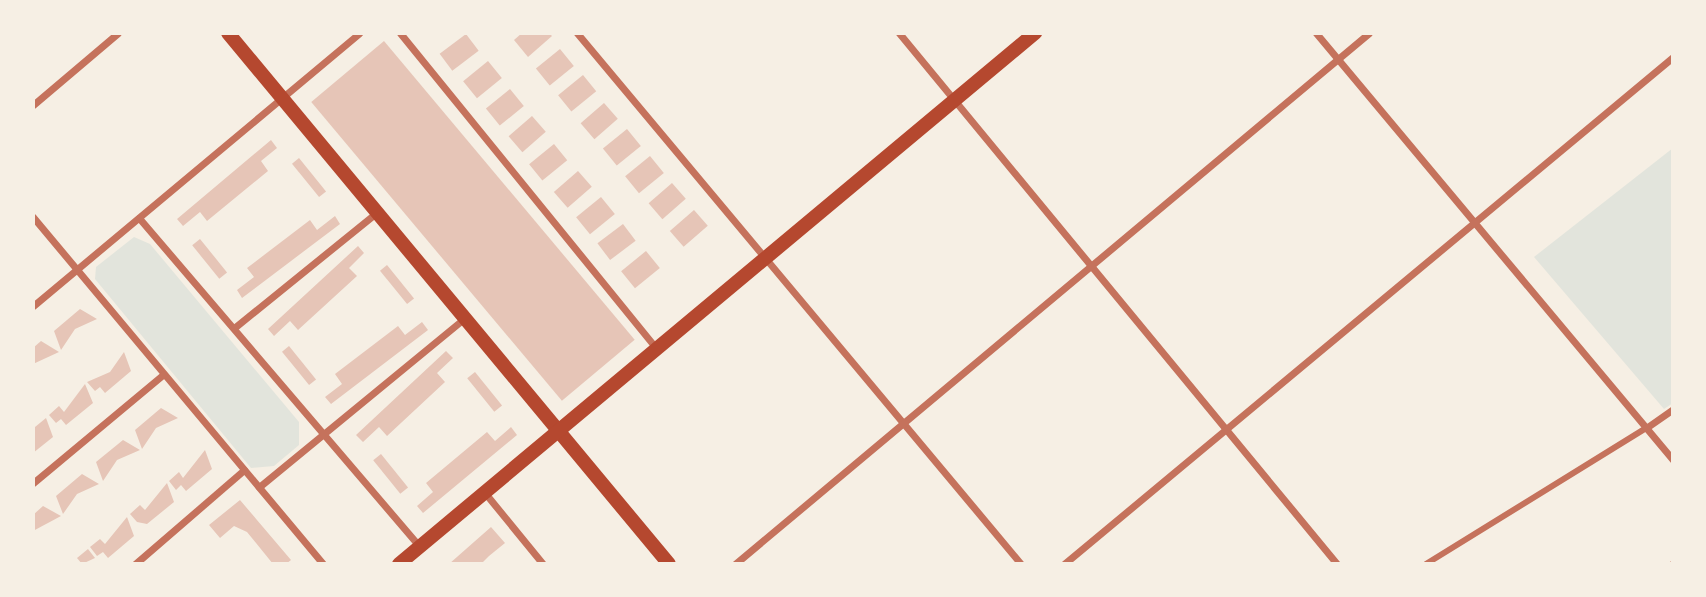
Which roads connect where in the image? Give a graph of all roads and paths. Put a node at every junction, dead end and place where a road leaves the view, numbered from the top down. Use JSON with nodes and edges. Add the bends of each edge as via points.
{"nodes":[{"id":1,"x":118,"y":33,"type":"edge"},
{"id":2,"x":228,"y":33,"type":"edge"},
{"id":3,"x":359,"y":33,"type":"edge"},
{"id":4,"x":400,"y":33,"type":"edge"},
{"id":5,"x":577,"y":33,"type":"edge"},
{"id":6,"x":899,"y":33,"type":"edge"},
{"id":7,"x":1035,"y":33,"type":"edge"},
{"id":8,"x":1316,"y":33,"type":"edge"},
{"id":9,"x":1369,"y":33,"type":"edge"},
{"id":10,"x":1673,"y":57,"type":"edge"},
{"id":11,"x":1338,"y":59,"type":"junction"},
{"id":12,"x":282,"y":98,"type":"junction"},
{"id":13,"x":955,"y":100,"type":"junction"},
{"id":14,"x":33,"y":105,"type":"edge"},
{"id":15,"x":377,"y":212,"type":"junction"},
{"id":16,"x":33,"y":217,"type":"edge"},
{"id":17,"x":139,"y":218,"type":"junction"},
{"id":18,"x":1474,"y":222,"type":"junction"},
{"id":19,"x":765,"y":258,"type":"junction"},
{"id":20,"x":1092,"y":265,"type":"junction"},
{"id":21,"x":77,"y":270,"type":"junction"},
{"id":22,"x":33,"y":306,"type":"edge"},
{"id":23,"x":465,"y":318,"type":"junction"},
{"id":24,"x":234,"y":328,"type":"junction"},
{"id":25,"x":657,"y":349,"type":"junction"},
{"id":26,"x":164,"y":374,"type":"junction"},
{"id":27,"x":1673,"y":410,"type":"edge"},
{"id":28,"x":903,"y":423,"type":"junction"},
{"id":29,"x":1646,"y":428,"type":"junction"},
{"id":30,"x":1225,"y":430,"type":"junction"},
{"id":31,"x":559,"y":431,"type":"junction"},
{"id":32,"x":324,"y":434,"type":"junction"},
{"id":33,"x":1673,"y":460,"type":"edge"},
{"id":34,"x":244,"y":470,"type":"junction"},
{"id":35,"x":33,"y":483,"type":"edge"},
{"id":36,"x":259,"y":488,"type":"junction"},
{"id":37,"x":485,"y":493,"type":"junction"},
{"id":38,"x":420,"y":547,"type":"junction"},
{"id":39,"x":135,"y":564,"type":"edge"},
{"id":40,"x":323,"y":564,"type":"edge"},
{"id":41,"x":399,"y":564,"type":"edge"},
{"id":42,"x":543,"y":564,"type":"edge"},
{"id":43,"x":668,"y":564,"type":"edge"},
{"id":44,"x":735,"y":564,"type":"edge"},
{"id":45,"x":1021,"y":564,"type":"edge"},
{"id":46,"x":1064,"y":564,"type":"edge"},
{"id":47,"x":1336,"y":564,"type":"edge"},
{"id":48,"x":1426,"y":564,"type":"edge"}],
"edges":[{"from":1,"to":14,"type":"street"},
{"from":2,"to":12,"type":"main road"},
{"from":3,"to":12,"type":"street"},
{"from":4,"to":25,"type":"street"},
{"from":5,"to":19,"type":"street"},
{"from":6,"to":13,"type":"street"},
{"from":7,"to":13,"type":"main road"},
{"from":8,"to":11,"type":"street"},
{"from":9,"to":11,"type":"street"},
{"from":10,"to":18,"type":"street"},
{"from":11,"to":18,"type":"street"},
{"from":11,"to":20,"type":"street"},
{"from":12,"to":15,"type":"main road"},
{"from":12,"to":17,"type":"street"},
{"from":13,"to":19,"type":"main road"},
{"from":13,"to":20,"type":"street"},
{"from":15,"to":23,"type":"main road"},
{"from":15,"to":24,"type":"street"},
{"from":16,"to":21,"type":"street"},
{"from":17,"to":21,"type":"street"},
{"from":17,"to":24,"type":"street"},
{"from":18,"to":29,"type":"street"},
{"from":18,"to":30,"type":"street"},
{"from":19,"to":25,"type":"main road"},
{"from":19,"to":28,"type":"street"},
{"from":20,"to":28,"type":"street"},
{"from":20,"to":30,"type":"street"},
{"from":21,"to":22,"type":"street"},
{"from":21,"to":26,"type":"street"},
{"from":23,"to":31,"type":"main road"},
{"from":23,"to":32,"type":"street"},
{"from":24,"to":32,"type":"street"},
{"from":25,"to":31,"type":"main road"},
{"from":26,"to":34,"type":"street"},
{"from":26,"to":35,"type":"street"},
{"from":27,"to":29,"type":"street"},
{"from":28,"to":44,"type":"street"},
{"from":28,"to":45,"type":"street"},
{"from":29,"to":33,"type":"street"},
{"from":29,"to":48,"type":"street"},
{"from":30,"to":46,"type":"street"},
{"from":30,"to":47,"type":"street"},
{"from":31,"to":37,"type":"main road"},
{"from":31,"to":43,"type":"main road"},
{"from":32,"to":36,"type":"street"},
{"from":32,"to":38,"type":"street"},
{"from":34,"to":36,"type":"street"},
{"from":34,"to":39,"type":"street"},
{"from":36,"to":40,"type":"street"},
{"from":37,"to":38,"type":"main road"},
{"from":37,"to":42,"type":"street"},
{"from":38,"to":41,"type":"main road"}]}
